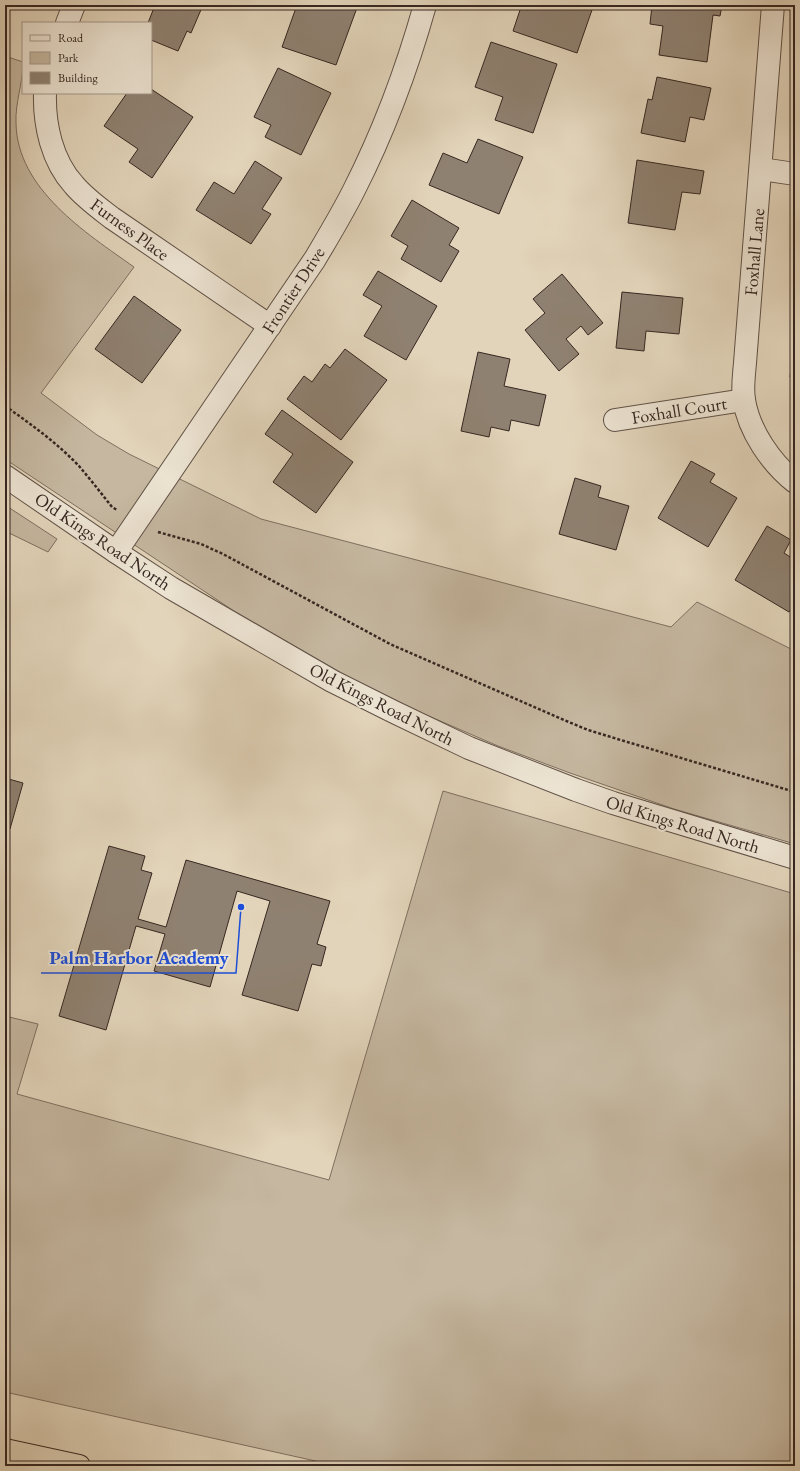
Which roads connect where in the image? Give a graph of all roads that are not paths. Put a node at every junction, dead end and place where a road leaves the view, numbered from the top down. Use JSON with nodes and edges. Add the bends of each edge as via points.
{"nodes":[{"id":1,"x":74,"y":5,"type":"edge"},
{"id":2,"x":425,"y":5,"type":"edge"},
{"id":3,"x":773,"y":5,"type":"edge"},
{"id":4,"x":66,"y":22,"type":"edge"},
{"id":5,"x":45,"y":94,"type":"edge"},
{"id":6,"x":761,"y":169,"type":"junction"},
{"id":7,"x":795,"y":174,"type":"edge"},
{"id":8,"x":270,"y":326,"type":"junction"},
{"id":9,"x":744,"y":400,"type":"junction"},
{"id":10,"x":615,"y":420,"type":"dead end"},
{"id":11,"x":5,"y":476,"type":"edge"},
{"id":12,"x":795,"y":482,"type":"edge"},
{"id":13,"x":116,"y":552,"type":"junction"},
{"id":14,"x":795,"y":858,"type":"edge"},
{"id":15,"x":5,"y":1450,"type":"edge"},
{"id":16,"x":79,"y":1466,"type":"edge"}],
"edges":[{"from":1,"to":4,"type":"street"},
{"from":2,"to":8,"type":"street","name":"Frontier Drive","via":[[390,111],[354,191],[315,259]]},
{"from":3,"to":6,"type":"street","name":"Foxhall Lane"},
{"from":5,"to":8,"type":"street","name":"Furness Place","via":[[46,122],[50,138],[64,171],[74,185],[112,218]]},
{"from":6,"to":7,"type":"street"},
{"from":6,"to":9,"type":"street","name":"Foxhall Lane"},
{"from":8,"to":13,"type":"street","name":"Frontier Drive"},
{"from":9,"to":10,"type":"street","name":"Foxhall Court"},
{"from":9,"to":12,"type":"street","name":"Foxhall Lane","via":[[762,445],[778,467]]},
{"from":11,"to":13,"type":"street","name":"Old Kings Road North"},
{"from":13,"to":14,"type":"street","name":"Old Kings Road North","via":[[171,588],[332,681],[469,748],[613,803]]},
{"from":15,"to":16,"type":"highway"}]}
